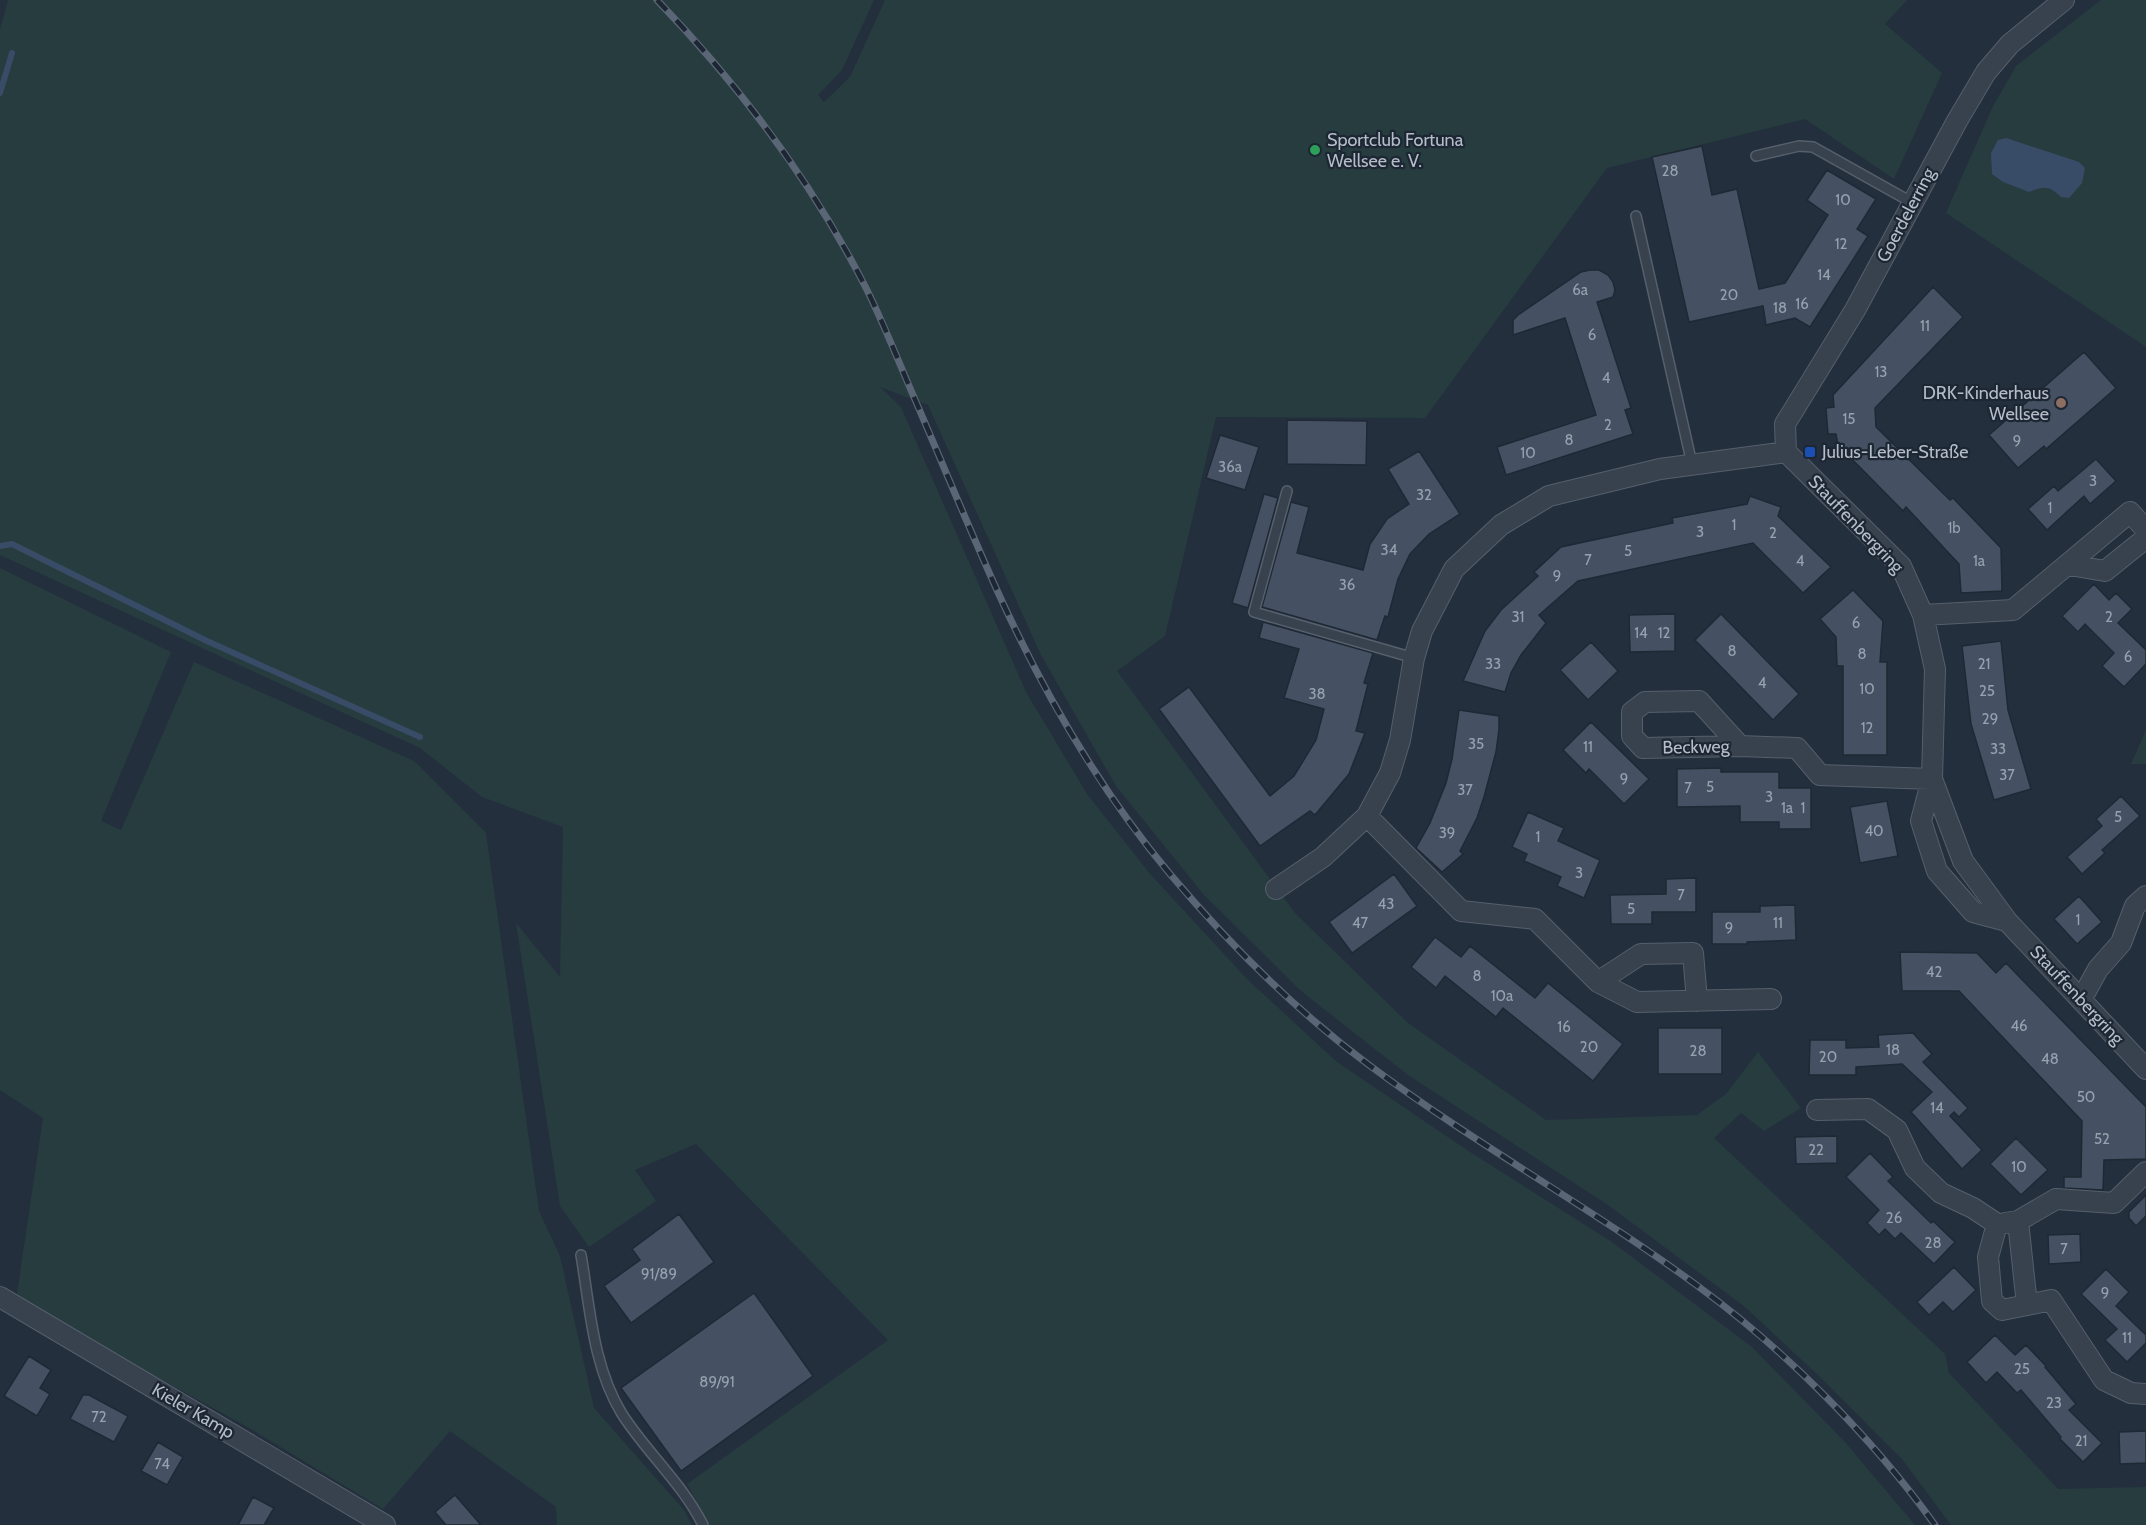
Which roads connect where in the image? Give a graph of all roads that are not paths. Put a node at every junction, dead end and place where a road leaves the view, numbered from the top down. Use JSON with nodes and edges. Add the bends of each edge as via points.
{"nodes":[{"id":1,"x":2064,"y":0,"type":"edge"},
{"id":2,"x":1755,"y":156,"type":"dead end"},
{"id":3,"x":1913,"y":203,"type":"junction"},
{"id":4,"x":1636,"y":216,"type":"dead end"},
{"id":5,"x":1786,"y":452,"type":"junction"},
{"id":6,"x":1692,"y":464,"type":"junction"},
{"id":7,"x":1287,"y":491,"type":"dead end"},
{"id":8,"x":2146,"y":530,"type":"edge"},
{"id":9,"x":2146,"y":538,"type":"edge"},
{"id":10,"x":2070,"y":565,"type":"junction"},
{"id":11,"x":1923,"y":615,"type":"junction"},
{"id":12,"x":1414,"y":658,"type":"junction"},
{"id":13,"x":1740,"y":746,"type":"junction"},
{"id":14,"x":1932,"y":779,"type":"junction"},
{"id":15,"x":1366,"y":816,"type":"junction"},
{"id":16,"x":1276,"y":889,"type":"dead end"},
{"id":17,"x":2146,"y":896,"type":"edge"},
{"id":18,"x":2007,"y":921,"type":"junction"},
{"id":19,"x":1598,"y":982,"type":"junction"},
{"id":20,"x":1771,"y":999,"type":"dead end"},
{"id":21,"x":2081,"y":1000,"type":"junction"},
{"id":22,"x":1697,"y":1001,"type":"junction"},
{"id":23,"x":2146,"y":1069,"type":"edge"},
{"id":24,"x":1817,"y":1110,"type":"dead end"},
{"id":25,"x":2146,"y":1172,"type":"edge"},
{"id":26,"x":2018,"y":1221,"type":"junction"},
{"id":27,"x":1997,"y":1224,"type":"junction"},
{"id":28,"x":581,"y":1255,"type":"dead end"},
{"id":29,"x":0,"y":1298,"type":"edge"},
{"id":30,"x":2027,"y":1305,"type":"junction"},
{"id":31,"x":2146,"y":1394,"type":"edge"},
{"id":32,"x":385,"y":1525,"type":"edge"},
{"id":33,"x":703,"y":1525,"type":"edge"}],
"edges":[{"from":1,"to":3,"type":"street","name":"Goerdelerring","via":[[2010,44],[1986,72]]},
{"from":2,"to":3,"type":"lane","via":[[1799,146],[1813,147]]},
{"from":3,"to":5,"type":"street","name":"Goerdelerring","via":[[1856,310],[1785,424]]},
{"from":4,"to":6,"type":"lane"},
{"from":5,"to":6,"type":"street"},
{"from":5,"to":11,"type":"street","name":"Stauffenbergring","via":[[1901,566]]},
{"from":6,"to":12,"type":"street","via":[[1549,496],[1501,525],[1454,569],[1422,631]]},
{"from":7,"to":12,"type":"lane","via":[[1254,612]]},
{"from":8,"to":10,"type":"street","via":[[2130,512]]},
{"from":9,"to":10,"type":"street","via":[[2105,571]]},
{"from":10,"to":11,"type":"street","via":[[2013,610]]},
{"from":11,"to":14,"type":"street","name":"Stauffenbergring","via":[[1935,669]]},
{"from":12,"to":15,"type":"street","via":[[1400,740],[1390,773]]},
{"from":13,"to":13,"type":"street","name":"Beckweg","via":[[1643,748],[1632,736],[1632,712],[1645,702],[1700,701]]},
{"from":13,"to":14,"type":"street","name":"Beckweg","via":[[1797,748],[1820,775]]},
{"from":14,"to":18,"type":"street","name":"Stauffenbergring","via":[[1963,861]]},
{"from":14,"to":18,"type":"street","name":"Stauffenbergring","via":[[1921,821],[1937,872],[1973,912]]},
{"from":15,"to":16,"type":"street","via":[[1323,857]]},
{"from":15,"to":19,"type":"street","via":[[1461,911],[1535,919]]},
{"from":17,"to":21,"type":"street","via":[[2135,906],[2121,943],[2098,969]]},
{"from":18,"to":21,"type":"street","name":"Stauffenbergring"},
{"from":19,"to":22,"type":"street","via":[[1637,1002]]},
{"from":19,"to":22,"type":"street","via":[[1641,954],[1694,953]]},
{"from":20,"to":22,"type":"street"},
{"from":21,"to":23,"type":"street","name":"Stauffenbergring"},
{"from":24,"to":27,"type":"street","via":[[1868,1108],[1897,1130],[1915,1168],[1941,1193]]},
{"from":25,"to":26,"type":"street","via":[[2114,1203],[2056,1199]]},
{"from":26,"to":27,"type":"street"},
{"from":26,"to":30,"type":"street"},
{"from":27,"to":30,"type":"street","via":[[1988,1257],[1992,1301],[2002,1310]]},
{"from":28,"to":33,"type":"lane","via":[[601,1371],[622,1414],[692,1502]]},
{"from":29,"to":32,"type":"street","name":"Kieler Kamp"},
{"from":30,"to":31,"type":"street","via":[[2051,1300],[2104,1380],[2131,1393]]}]}
